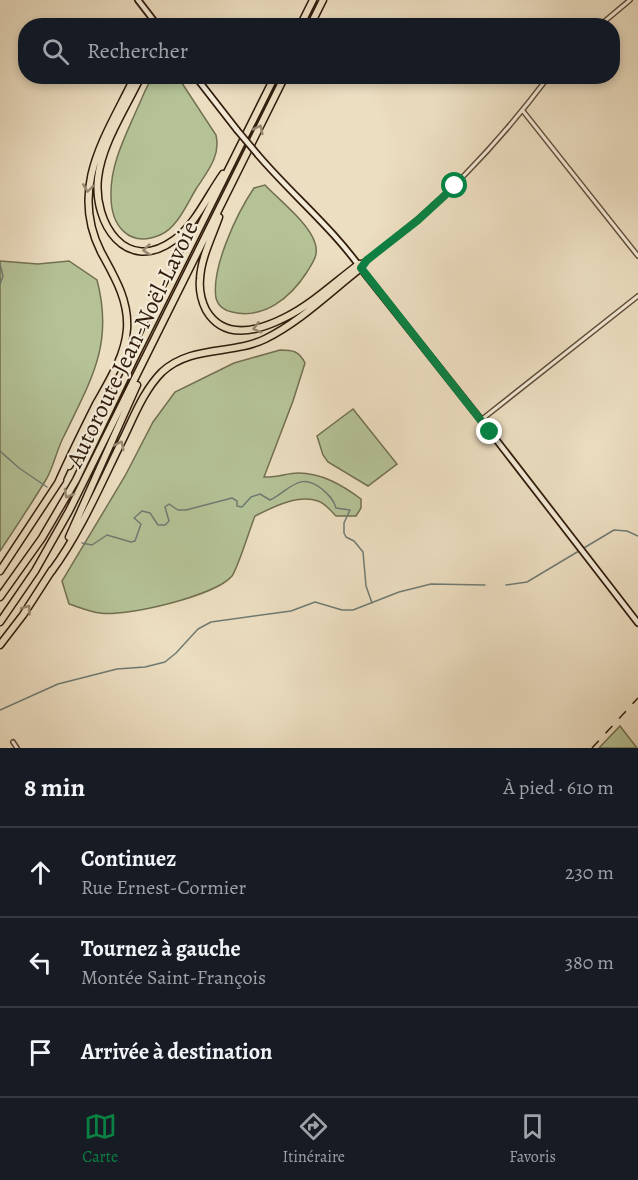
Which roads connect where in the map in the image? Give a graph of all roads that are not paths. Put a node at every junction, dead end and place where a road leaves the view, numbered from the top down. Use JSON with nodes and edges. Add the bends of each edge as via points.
{"nodes":[{"id":1,"x":138,"y":0,"type":"edge"},
{"id":2,"x":313,"y":0,"type":"edge"},
{"id":3,"x":323,"y":0,"type":"edge"},
{"id":4,"x":630,"y":0,"type":"edge"},
{"id":5,"x":152,"y":18,"type":"edge"},
{"id":6,"x":304,"y":18,"type":"edge"},
{"id":7,"x":314,"y":18,"type":"edge"},
{"id":8,"x":609,"y":18,"type":"edge"},
{"id":9,"x":131,"y":84,"type":"edge"},
{"id":10,"x":137,"y":84,"type":"edge"},
{"id":11,"x":201,"y":84,"type":"edge"},
{"id":12,"x":271,"y":84,"type":"edge"},
{"id":13,"x":281,"y":84,"type":"edge"},
{"id":14,"x":543,"y":84,"type":"edge"},
{"id":15,"x":523,"y":111,"type":"junction"},
{"id":16,"x":237,"y":153,"type":"junction"},
{"id":17,"x":231,"y":186,"type":"junction"},
{"id":18,"x":638,"y":256,"type":"edge"},
{"id":19,"x":360,"y":266,"type":"junction"},
{"id":20,"x":638,"y":296,"type":"edge"},
{"id":21,"x":166,"y":318,"type":"junction"},
{"id":22,"x":134,"y":359,"type":"junction"},
{"id":23,"x":481,"y":420,"type":"junction"},
{"id":24,"x":58,"y":483,"type":"junction"},
{"id":25,"x":0,"y":571,"type":"edge"},
{"id":26,"x":51,"y":572,"type":"junction"},
{"id":27,"x":0,"y":597,"type":"edge"},
{"id":28,"x":0,"y":622,"type":"edge"},
{"id":29,"x":638,"y":623,"type":"edge"},
{"id":30,"x":0,"y":645,"type":"edge"},
{"id":31,"x":13,"y":742,"type":"dead end"},
{"id":32,"x":17,"y":748,"type":"edge"}],
"edges":[{"from":1,"to":5,"type":"street"},
{"from":2,"to":6,"type":"highway"},
{"from":3,"to":7,"type":"highway"},
{"from":4,"to":8,"type":"street"},
{"from":9,"to":24,"type":"highway","one_way":true,"via":[[96,158],[87,193],[94,236],[124,302],[126,336],[116,367]]},
{"from":16,"to":10,"type":"highway","one_way":true,"via":[[191,222],[173,240],[145,251],[119,243],[102,218],[98,180],[106,148]]},
{"from":11,"to":19,"type":"street","bridge":true,"via":[[258,155],[333,232]]},
{"from":12,"to":16,"type":"highway","name":"Autoroute Jean-Noël-Lavoie"},
{"from":17,"to":13,"type":"highway","name":"Autoroute Jean-Noël-Lavoie","one_way":true},
{"from":14,"to":15,"type":"street"},
{"from":15,"to":18,"type":"street"},
{"from":15,"to":19,"type":"street","via":[[442,198]]},
{"from":16,"to":22,"type":"highway","name":"Autoroute Jean-Noël-Lavoie"},
{"from":19,"to":17,"type":"highway","one_way":true,"via":[[281,320],[248,331],[223,327],[205,307],[199,282]]},
{"from":17,"to":21,"type":"highway","name":"Autoroute Jean-Noël-Lavoie"},
{"from":19,"to":23,"type":"street"},
{"from":26,"to":19,"type":"highway","one_way":true,"via":[[84,518],[146,394],[163,372],[194,354],[268,338]]},
{"from":20,"to":23,"type":"street"},
{"from":21,"to":26,"type":"highway"},
{"from":21,"to":28,"type":"highway","name":"Autoroute Jean-Noël-Lavoie","via":[[55,537]]},
{"from":22,"to":24,"type":"highway"},
{"from":22,"to":27,"type":"highway","name":"Autoroute Jean-Noël-Lavoie","one_way":true,"via":[[62,505]]},
{"from":23,"to":29,"type":"street"},
{"from":24,"to":25,"type":"highway"},
{"from":30,"to":26,"type":"highway","one_way":true},
{"from":31,"to":32,"type":"street"}]}
